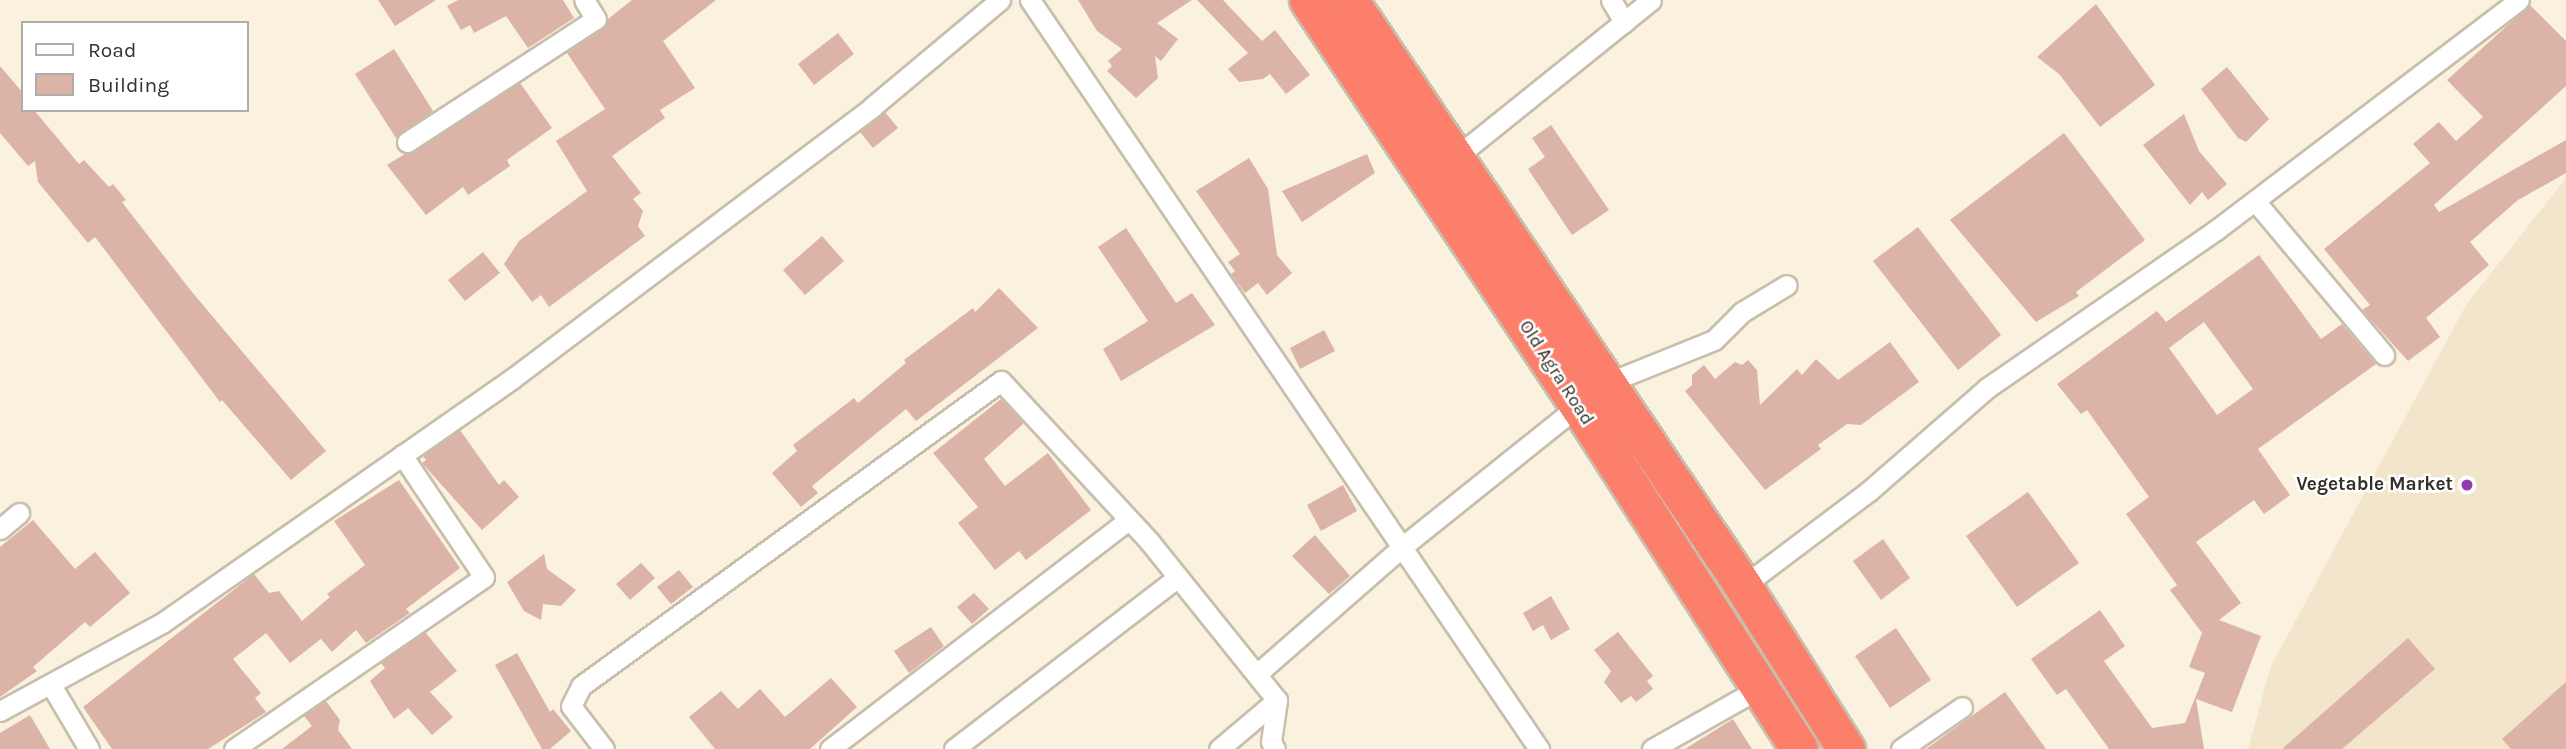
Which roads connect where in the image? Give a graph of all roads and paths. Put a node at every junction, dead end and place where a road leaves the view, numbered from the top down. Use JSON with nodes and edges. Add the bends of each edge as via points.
{"nodes":[{"id":1,"x":584,"y":0,"type":"edge"},
{"id":2,"x":1000,"y":0,"type":"edge"},
{"id":3,"x":1030,"y":0,"type":"edge"},
{"id":4,"x":1308,"y":0,"type":"edge"},
{"id":5,"x":1349,"y":0,"type":"edge"},
{"id":6,"x":1611,"y":0,"type":"edge"},
{"id":7,"x":1651,"y":0,"type":"edge"},
{"id":8,"x":2519,"y":0,"type":"edge"},
{"id":9,"x":1624,"y":22,"type":"junction"},
{"id":10,"x":407,"y":142,"type":"dead end"},
{"id":11,"x":1456,"y":157,"type":"junction"},
{"id":12,"x":2255,"y":201,"type":"junction"},
{"id":13,"x":1787,"y":285,"type":"dead end"},
{"id":14,"x":2384,"y":355,"type":"dead end"},
{"id":15,"x":1607,"y":383,"type":"junction"},
{"id":16,"x":1579,"y":406,"type":"junction"},
{"id":17,"x":402,"y":455,"type":"junction"},
{"id":18,"x":19,"y":513,"type":"dead end"},
{"id":19,"x":1126,"y":521,"type":"junction"},
{"id":20,"x":0,"y":528,"type":"edge"},
{"id":21,"x":1402,"y":547,"type":"junction"},
{"id":22,"x":1178,"y":577,"type":"junction"},
{"id":23,"x":1743,"y":586,"type":"junction"},
{"id":24,"x":1707,"y":609,"type":"junction"},
{"id":25,"x":1256,"y":674,"type":"junction"},
{"id":26,"x":51,"y":685,"type":"junction"},
{"id":27,"x":1758,"y":690,"type":"junction"},
{"id":28,"x":1277,"y":700,"type":"junction"},
{"id":29,"x":1962,"y":707,"type":"dead end"},
{"id":30,"x":0,"y":711,"type":"edge"},
{"id":31,"x":89,"y":749,"type":"edge"},
{"id":32,"x":234,"y":749,"type":"edge"},
{"id":33,"x":604,"y":749,"type":"edge"},
{"id":34,"x":830,"y":749,"type":"edge"},
{"id":35,"x":954,"y":749,"type":"edge"},
{"id":36,"x":1219,"y":749,"type":"edge"},
{"id":37,"x":1275,"y":749,"type":"edge"},
{"id":38,"x":1539,"y":749,"type":"edge"},
{"id":39,"x":1652,"y":749,"type":"edge"},
{"id":40,"x":1799,"y":749,"type":"edge"},
{"id":41,"x":1846,"y":749,"type":"edge"},
{"id":42,"x":1901,"y":749,"type":"edge"}],
"edges":[{"from":1,"to":10,"type":"street","via":[[596,19]]},
{"from":2,"to":17,"type":"street","via":[[872,107]]},
{"from":3,"to":21,"type":"street"},
{"from":4,"to":16,"type":"highway","name":"Old Agra Road"},
{"from":5,"to":11,"type":"highway"},
{"from":6,"to":9,"type":"street"},
{"from":7,"to":9,"type":"street"},
{"from":8,"to":12,"type":"street"},
{"from":9,"to":11,"type":"street"},
{"from":11,"to":15,"type":"highway"},
{"from":12,"to":14,"type":"street"},
{"from":12,"to":23,"type":"street","via":[[1987,388],[1869,491]]},
{"from":13,"to":15,"type":"street","via":[[1742,313],[1714,340]]},
{"from":15,"to":16,"type":"street"},
{"from":15,"to":23,"type":"highway"},
{"from":16,"to":21,"type":"street"},
{"from":16,"to":24,"type":"highway","name":"Old Agra Road"},
{"from":17,"to":26,"type":"street","via":[[162,623]]},
{"from":17,"to":32,"type":"street","via":[[484,577]]},
{"from":18,"to":20,"type":"street"},
{"from":19,"to":22,"type":"street"},
{"from":19,"to":33,"type":"street","via":[[1001,381],[581,686],[571,706]]},
{"from":19,"to":34,"type":"street"},
{"from":21,"to":25,"type":"street"},
{"from":21,"to":38,"type":"street"},
{"from":22,"to":25,"type":"street"},
{"from":22,"to":35,"type":"street"},
{"from":23,"to":24,"type":"highway"},
{"from":23,"to":41,"type":"highway"},
{"from":24,"to":27,"type":"highway","name":"Old Agra Road"},
{"from":25,"to":28,"type":"street"},
{"from":26,"to":30,"type":"street"},
{"from":26,"to":31,"type":"street"},
{"from":27,"to":39,"type":"street"},
{"from":27,"to":40,"type":"highway","name":"Old Agra Road"},
{"from":28,"to":36,"type":"street"},
{"from":28,"to":37,"type":"street","via":[[1271,742]]},
{"from":29,"to":42,"type":"street"}]}
